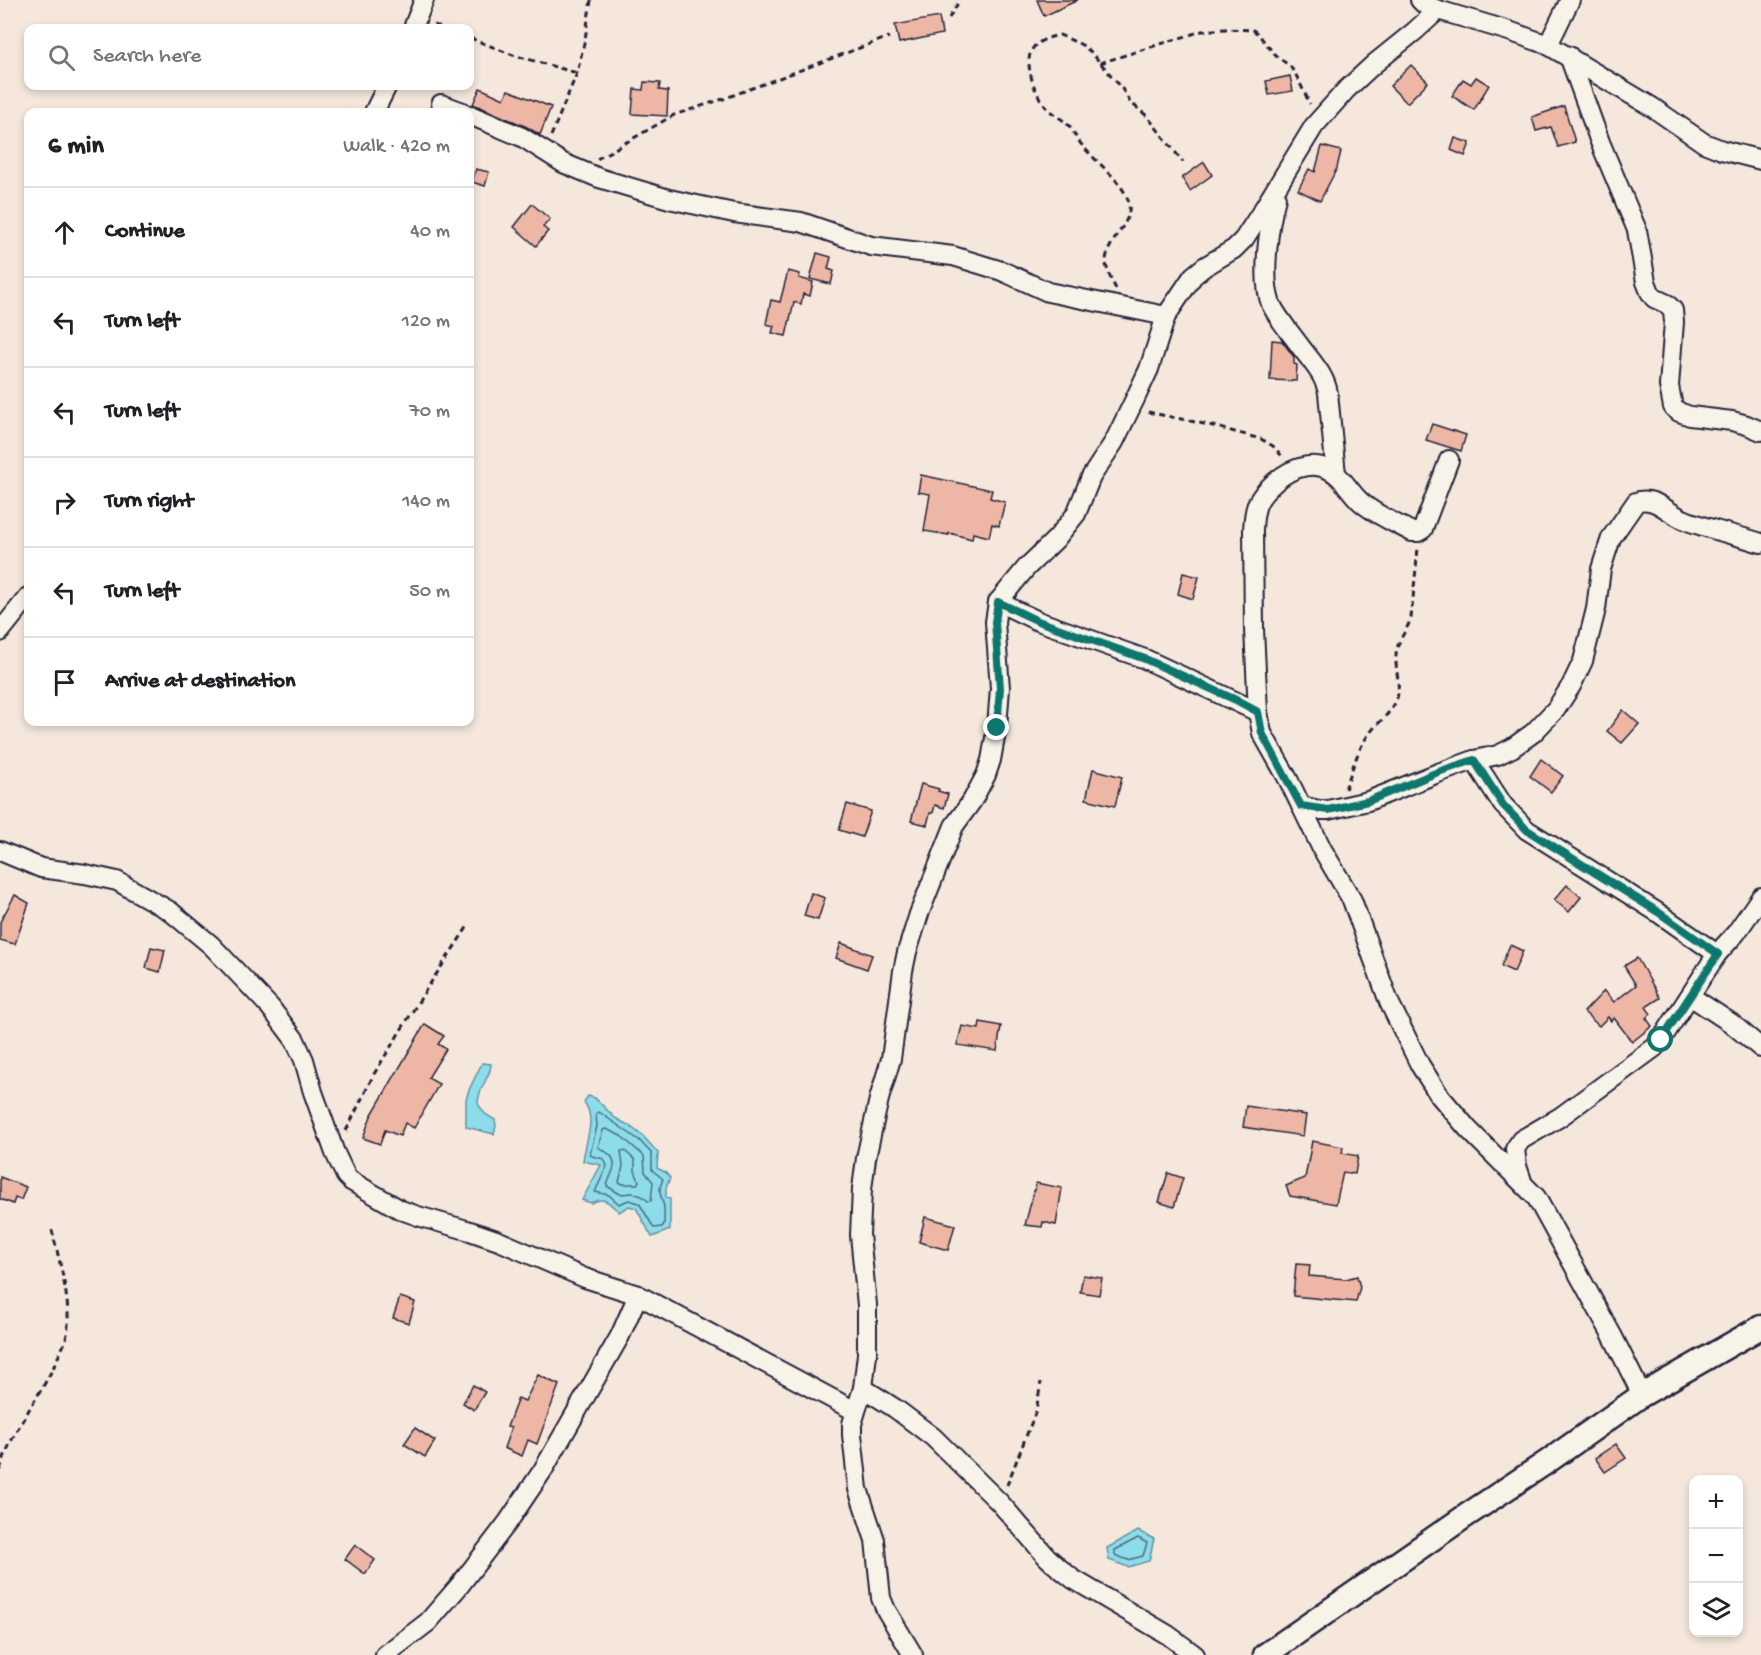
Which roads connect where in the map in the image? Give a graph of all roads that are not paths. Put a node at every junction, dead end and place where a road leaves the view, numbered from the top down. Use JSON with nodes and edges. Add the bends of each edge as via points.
{"nodes":[{"id":1,"x":424,"y":0,"type":"edge"},
{"id":2,"x":1420,"y":0,"type":"edge"},
{"id":3,"x":1570,"y":0,"type":"edge"},
{"id":4,"x":1438,"y":10,"type":"junction"},
{"id":5,"x":415,"y":24,"type":"edge"},
{"id":6,"x":1548,"y":45,"type":"junction"},
{"id":7,"x":1569,"y":56,"type":"junction"},
{"id":8,"x":385,"y":90,"type":"edge"},
{"id":9,"x":441,"y":104,"type":"dead end"},
{"id":10,"x":376,"y":108,"type":"edge"},
{"id":11,"x":452,"y":108,"type":"edge"},
{"id":12,"x":474,"y":117,"type":"edge"},
{"id":13,"x":1761,"y":160,"type":"edge"},
{"id":14,"x":1280,"y":182,"type":"junction"},
{"id":15,"x":1166,"y":316,"type":"junction"},
{"id":16,"x":1761,"y":431,"type":"edge"},
{"id":17,"x":1449,"y":460,"type":"dead end"},
{"id":18,"x":1336,"y":474,"type":"junction"},
{"id":19,"x":1761,"y":543,"type":"edge"},
{"id":20,"x":24,"y":602,"type":"edge"},
{"id":21,"x":998,"y":602,"type":"junction"},
{"id":22,"x":0,"y":632,"type":"edge"},
{"id":23,"x":1258,"y":712,"type":"junction"},
{"id":24,"x":1474,"y":760,"type":"junction"},
{"id":25,"x":1301,"y":806,"type":"junction"},
{"id":26,"x":0,"y":851,"type":"edge"},
{"id":27,"x":1761,"y":897,"type":"edge"},
{"id":28,"x":1718,"y":954,"type":"junction"},
{"id":29,"x":1690,"y":996,"type":"junction"},
{"id":30,"x":1761,"y":1048,"type":"edge"},
{"id":31,"x":1522,"y":1181,"type":"junction"},
{"id":32,"x":638,"y":1295,"type":"junction"},
{"id":33,"x":1761,"y":1327,"type":"edge"},
{"id":34,"x":863,"y":1388,"type":"junction"},
{"id":35,"x":1642,"y":1395,"type":"junction"},
{"id":36,"x":855,"y":1412,"type":"junction"},
{"id":37,"x":385,"y":1655,"type":"edge"},
{"id":38,"x":913,"y":1655,"type":"edge"},
{"id":39,"x":1194,"y":1655,"type":"edge"},
{"id":40,"x":1265,"y":1655,"type":"edge"}],
"edges":[{"from":1,"to":5,"type":"street"},
{"from":2,"to":4,"type":"street"},
{"from":3,"to":6,"type":"street"},
{"from":4,"to":6,"type":"street"},
{"from":4,"to":14,"type":"street","via":[[1346,90],[1316,123]]},
{"from":6,"to":7,"type":"street"},
{"from":7,"to":13,"type":"street","via":[[1704,143]]},
{"from":7,"to":16,"type":"street","via":[[1638,230],[1650,292],[1670,306],[1674,314],[1669,386],[1673,407],[1690,416],[1732,421]]},
{"from":8,"to":10,"type":"street"},
{"from":9,"to":11,"type":"street"},
{"from":12,"to":15,"type":"street","via":[[599,178],[669,199],[801,222],[871,246],[952,256],[1002,271],[1048,292]]},
{"from":14,"to":15,"type":"street","via":[[1244,239],[1193,276]]},
{"from":14,"to":18,"type":"street","via":[[1268,245],[1270,301],[1325,380]]},
{"from":15,"to":21,"type":"street","via":[[1149,369],[1114,442],[1091,477],[1076,514]]},
{"from":17,"to":18,"type":"street","via":[[1425,523],[1420,531],[1412,532],[1374,512]]},
{"from":18,"to":23,"type":"street","via":[[1313,465],[1294,468],[1257,501],[1253,514]]},
{"from":19,"to":24,"type":"street","via":[[1683,519],[1652,501],[1636,502],[1611,538],[1600,569],[1596,609],[1583,661],[1571,686],[1556,709],[1533,732],[1498,755]]},
{"from":20,"to":22,"type":"street"},
{"from":21,"to":23,"type":"street","via":[[1038,621],[1145,659]]},
{"from":21,"to":34,"type":"street","via":[[995,622],[1000,688],[991,760],[972,801],[954,826],[908,952],[891,1059],[866,1158],[860,1235],[867,1305]]},
{"from":23,"to":25,"type":"street","via":[[1262,733]]},
{"from":24,"to":25,"type":"street","via":[[1368,801],[1320,810]]},
{"from":24,"to":28,"type":"street","via":[[1503,805],[1527,830]]},
{"from":25,"to":31,"type":"street","via":[[1352,900],[1389,1002],[1419,1065],[1468,1129]]},
{"from":26,"to":32,"type":"street","via":[[41,868],[117,881],[170,911],[211,945],[270,1007],[295,1040],[335,1153],[351,1181],[401,1210],[500,1241],[585,1278]]},
{"from":27,"to":28,"type":"street"},
{"from":28,"to":29,"type":"street"},
{"from":29,"to":30,"type":"street"},
{"from":29,"to":31,"type":"street","via":[[1654,1048],[1560,1117],[1521,1140],[1515,1149]]},
{"from":31,"to":35,"type":"street","via":[[1536,1197]]},
{"from":32,"to":36,"type":"street"},
{"from":32,"to":37,"type":"street","via":[[620,1336],[543,1470],[508,1522],[428,1622]]},
{"from":33,"to":35,"type":"street"},
{"from":34,"to":36,"type":"street"},
{"from":34,"to":39,"type":"street","via":[[933,1437],[1058,1567]]},
{"from":35,"to":40,"type":"street"},
{"from":36,"to":38,"type":"street","via":[[852,1435],[858,1489],[875,1540],[881,1598]]}]}
